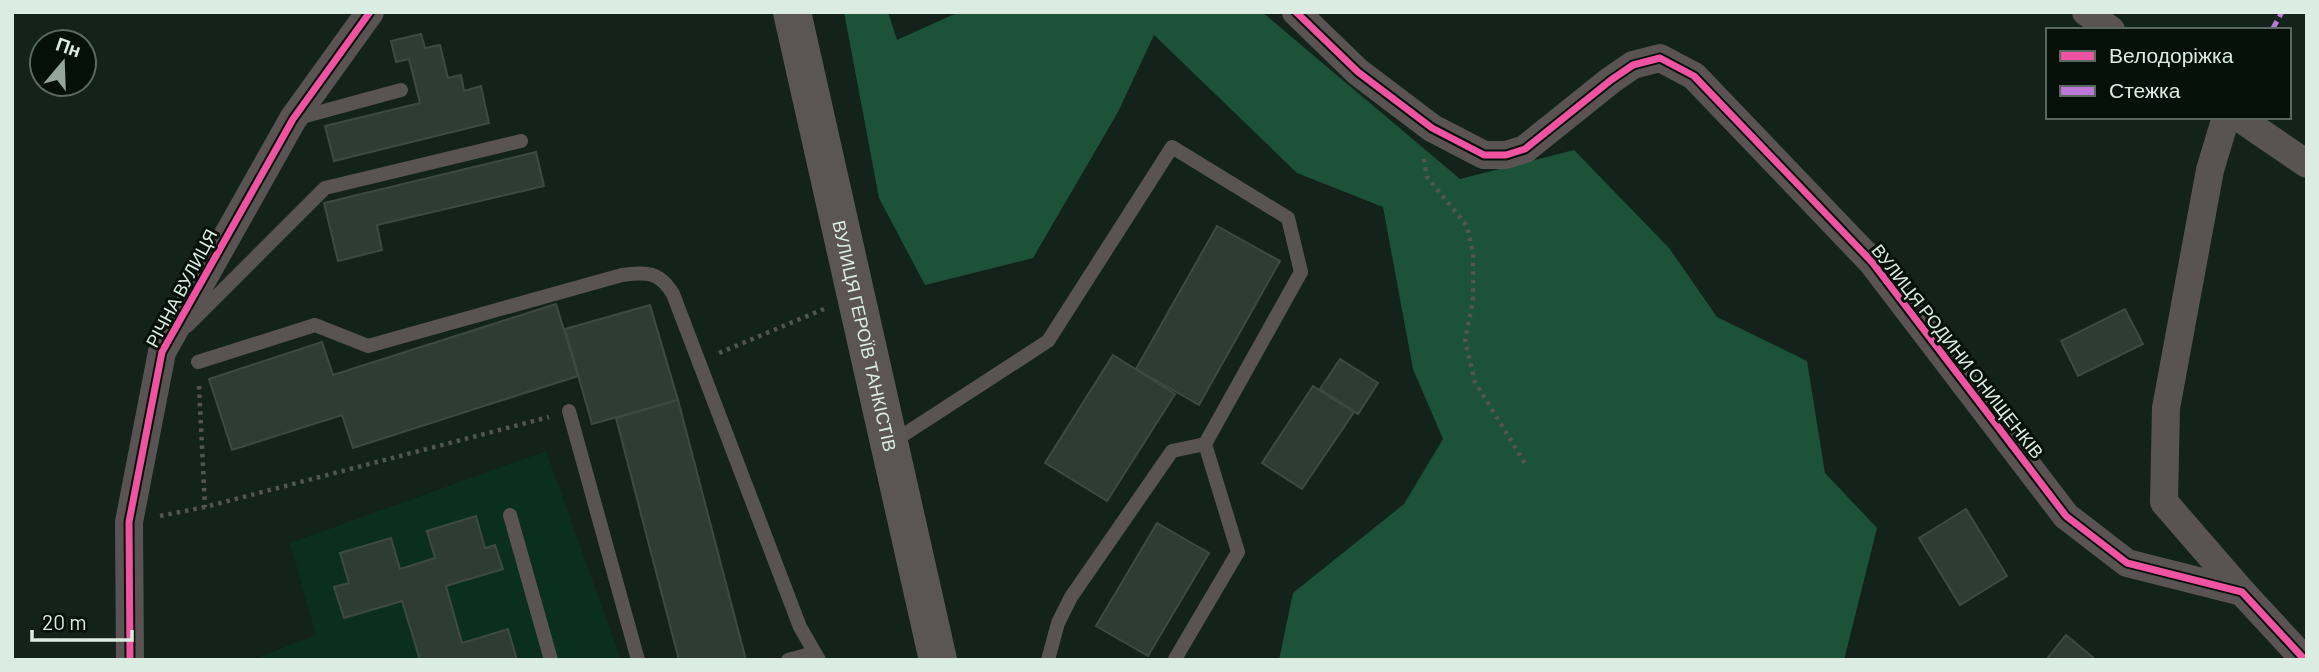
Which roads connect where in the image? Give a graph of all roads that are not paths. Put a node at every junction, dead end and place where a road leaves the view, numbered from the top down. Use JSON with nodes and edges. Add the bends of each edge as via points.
{"nodes":[{"id":1,"x":370,"y":12,"type":"edge"},
{"id":2,"x":792,"y":12,"type":"edge"},
{"id":3,"x":1296,"y":12,"type":"edge"},
{"id":4,"x":2085,"y":12,"type":"edge"},
{"id":5,"x":2108,"y":28,"type":"edge"},
{"id":6,"x":401,"y":90,"type":"dead end"},
{"id":7,"x":293,"y":119,"type":"junction"},
{"id":8,"x":2225,"y":119,"type":"edge"},
{"id":9,"x":2241,"y":119,"type":"edge"},
{"id":10,"x":521,"y":141,"type":"dead end"},
{"id":11,"x":2307,"y":164,"type":"edge"},
{"id":12,"x":162,"y":352,"type":"junction"},
{"id":13,"x":198,"y":362,"type":"road end"},
{"id":14,"x":569,"y":411,"type":"road end"},
{"id":15,"x":889,"y":444,"type":"junction"},
{"id":16,"x":1205,"y":444,"type":"junction"},
{"id":17,"x":510,"y":515,"type":"dead end"},
{"id":18,"x":2242,"y":592,"type":"junction"},
{"id":19,"x":817,"y":656,"type":"edge"},
{"id":20,"x":1175,"y":659,"type":"edge"},
{"id":21,"x":130,"y":660,"type":"edge"},
{"id":22,"x":551,"y":660,"type":"edge"},
{"id":23,"x":638,"y":660,"type":"edge"},
{"id":24,"x":788,"y":660,"type":"edge"},
{"id":25,"x":938,"y":660,"type":"edge"},
{"id":26,"x":1048,"y":660,"type":"edge"},
{"id":27,"x":2305,"y":660,"type":"edge"}],
"edges":[{"from":1,"to":7,"type":"street","name":"РІЧНА ВУЛИЦЯ"},
{"from":2,"to":15,"type":"main road","name":"ВУЛИЦЯ ГЕРОЇВ ТАНКІСТІВ"},
{"from":3,"to":18,"type":"street","name":"ВУЛИЦЯ РОДИНИ ОНИЩЕНКІВ","via":[[1358,72],[1432,128],[1484,155],[1525,149],[1633,65],[1660,58],[1694,76],[1872,262],[2066,516],[2127,562]]},
{"from":4,"to":5,"type":"street"},
{"from":6,"to":7,"type":"lane"},
{"from":7,"to":12,"type":"street","name":"РІЧНА ВУЛИЦЯ"},
{"from":8,"to":18,"type":"street","via":[[2210,170],[2166,408],[2164,502]]},
{"from":9,"to":11,"type":"street"},
{"from":10,"to":12,"type":"lane","via":[[325,188]]},
{"from":12,"to":21,"type":"street","name":"РІЧНА ВУЛИЦЯ","via":[[129,522]]},
{"from":13,"to":19,"type":"lane","via":[[315,325],[368,346],[622,275],[649,273],[665,281],[673,294],[800,627]]},
{"from":14,"to":23,"type":"lane"},
{"from":15,"to":16,"type":"lane","via":[[1048,341],[1172,147],[1288,218],[1301,272]]},
{"from":15,"to":25,"type":"main road","name":"ВУЛИЦЯ ГЕРОЇВ ТАНКІСТІВ"},
{"from":16,"to":20,"type":"lane","via":[[1238,552]]},
{"from":16,"to":26,"type":"lane","via":[[1172,451],[1070,597]]},
{"from":17,"to":22,"type":"lane"},
{"from":18,"to":27,"type":"street"},
{"from":19,"to":24,"type":"lane"}]}
